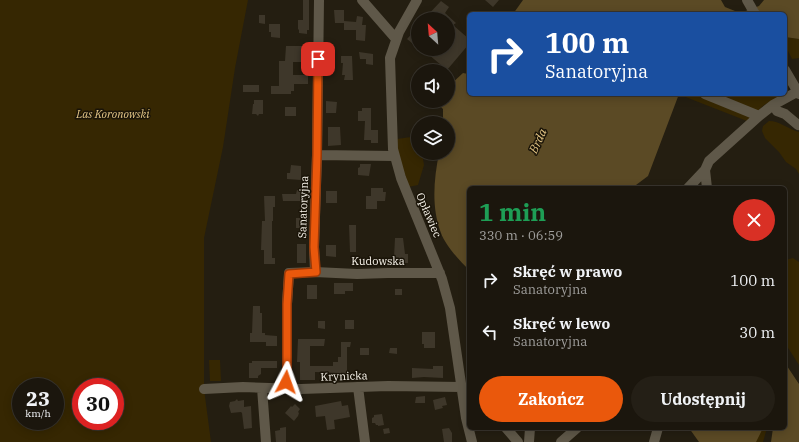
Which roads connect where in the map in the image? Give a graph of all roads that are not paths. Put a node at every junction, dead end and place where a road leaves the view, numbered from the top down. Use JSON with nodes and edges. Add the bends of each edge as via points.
{"nodes":[{"id":1,"x":318,"y":0,"type":"edge"},
{"id":2,"x":362,"y":0,"type":"edge"},
{"id":3,"x":417,"y":0,"type":"edge"},
{"id":4,"x":747,"y":0,"type":"edge"},
{"id":5,"x":754,"y":12,"type":"edge"},
{"id":6,"x":396,"y":39,"type":"junction"},
{"id":7,"x":787,"y":74,"type":"edge"},
{"id":8,"x":798,"y":93,"type":"edge"},
{"id":9,"x":709,"y":96,"type":"edge"},
{"id":10,"x":773,"y":105,"type":"junction"},
{"id":11,"x":759,"y":116,"type":"junction"},
{"id":12,"x":799,"y":124,"type":"edge"},
{"id":13,"x":317,"y":155,"type":"junction"},
{"id":14,"x":394,"y":156,"type":"junction"},
{"id":15,"x":704,"y":170,"type":"junction"},
{"id":16,"x":690,"y":186,"type":"edge"},
{"id":17,"x":707,"y":186,"type":"edge"},
{"id":18,"x":316,"y":272,"type":"junction"},
{"id":19,"x":440,"y":274,"type":"junction"},
{"id":20,"x":358,"y":387,"type":"junction"},
{"id":21,"x":262,"y":388,"type":"junction"},
{"id":22,"x":461,"y":388,"type":"junction"},
{"id":23,"x":204,"y":389,"type":"dead end"},
{"id":24,"x":286,"y":390,"type":"junction"},
{"id":25,"x":467,"y":422,"type":"edge"},
{"id":26,"x":469,"y":430,"type":"edge"},
{"id":27,"x":508,"y":430,"type":"edge"},
{"id":28,"x":530,"y":430,"type":"edge"},
{"id":29,"x":575,"y":430,"type":"edge"},
{"id":30,"x":657,"y":430,"type":"edge"},
{"id":31,"x":266,"y":442,"type":"edge"},
{"id":32,"x":365,"y":442,"type":"edge"},
{"id":33,"x":472,"y":442,"type":"edge"},
{"id":34,"x":518,"y":442,"type":"edge"},
{"id":35,"x":529,"y":442,"type":"edge"},
{"id":36,"x":561,"y":442,"type":"edge"},
{"id":37,"x":654,"y":442,"type":"edge"}],
"edges":[{"from":1,"to":13,"type":"street","name":"Sanatoryjna"},
{"from":2,"to":6,"type":"street"},
{"from":3,"to":6,"type":"street","name":"Opławiec"},
{"from":4,"to":5,"type":"street"},
{"from":6,"to":14,"type":"street","name":"Opławiec","via":[[390,63]]},
{"from":7,"to":8,"type":"street"},
{"from":8,"to":10,"type":"street"},
{"from":9,"to":11,"type":"street"},
{"from":10,"to":11,"type":"street"},
{"from":10,"to":12,"type":"street","via":[[777,111]]},
{"from":11,"to":15,"type":"street","via":[[709,161]]},
{"from":13,"to":14,"type":"street"},
{"from":13,"to":18,"type":"street","name":"Sanatoryjna","via":[[314,247]]},
{"from":14,"to":19,"type":"street","name":"Opławiec","via":[[400,178]]},
{"from":15,"to":16,"type":"street"},
{"from":15,"to":17,"type":"street"},
{"from":18,"to":19,"type":"street","name":"Kudowska"},
{"from":18,"to":24,"type":"street","via":[[289,274]]},
{"from":19,"to":22,"type":"street","name":"Opławiec","via":[[450,308]]},
{"from":20,"to":22,"type":"street","name":"Krynicka"},
{"from":20,"to":24,"type":"street","name":"Krynicka"},
{"from":20,"to":32,"type":"street"},
{"from":21,"to":23,"type":"street","name":"Krynicka"},
{"from":21,"to":24,"type":"street","name":"Krynicka"},
{"from":21,"to":31,"type":"street"},
{"from":22,"to":25,"type":"street","name":"Opławiec"},
{"from":26,"to":33,"type":"street","name":"Opławiec"},
{"from":27,"to":34,"type":"street"},
{"from":28,"to":35,"type":"street"},
{"from":29,"to":36,"type":"street"},
{"from":30,"to":37,"type":"street"}]}
